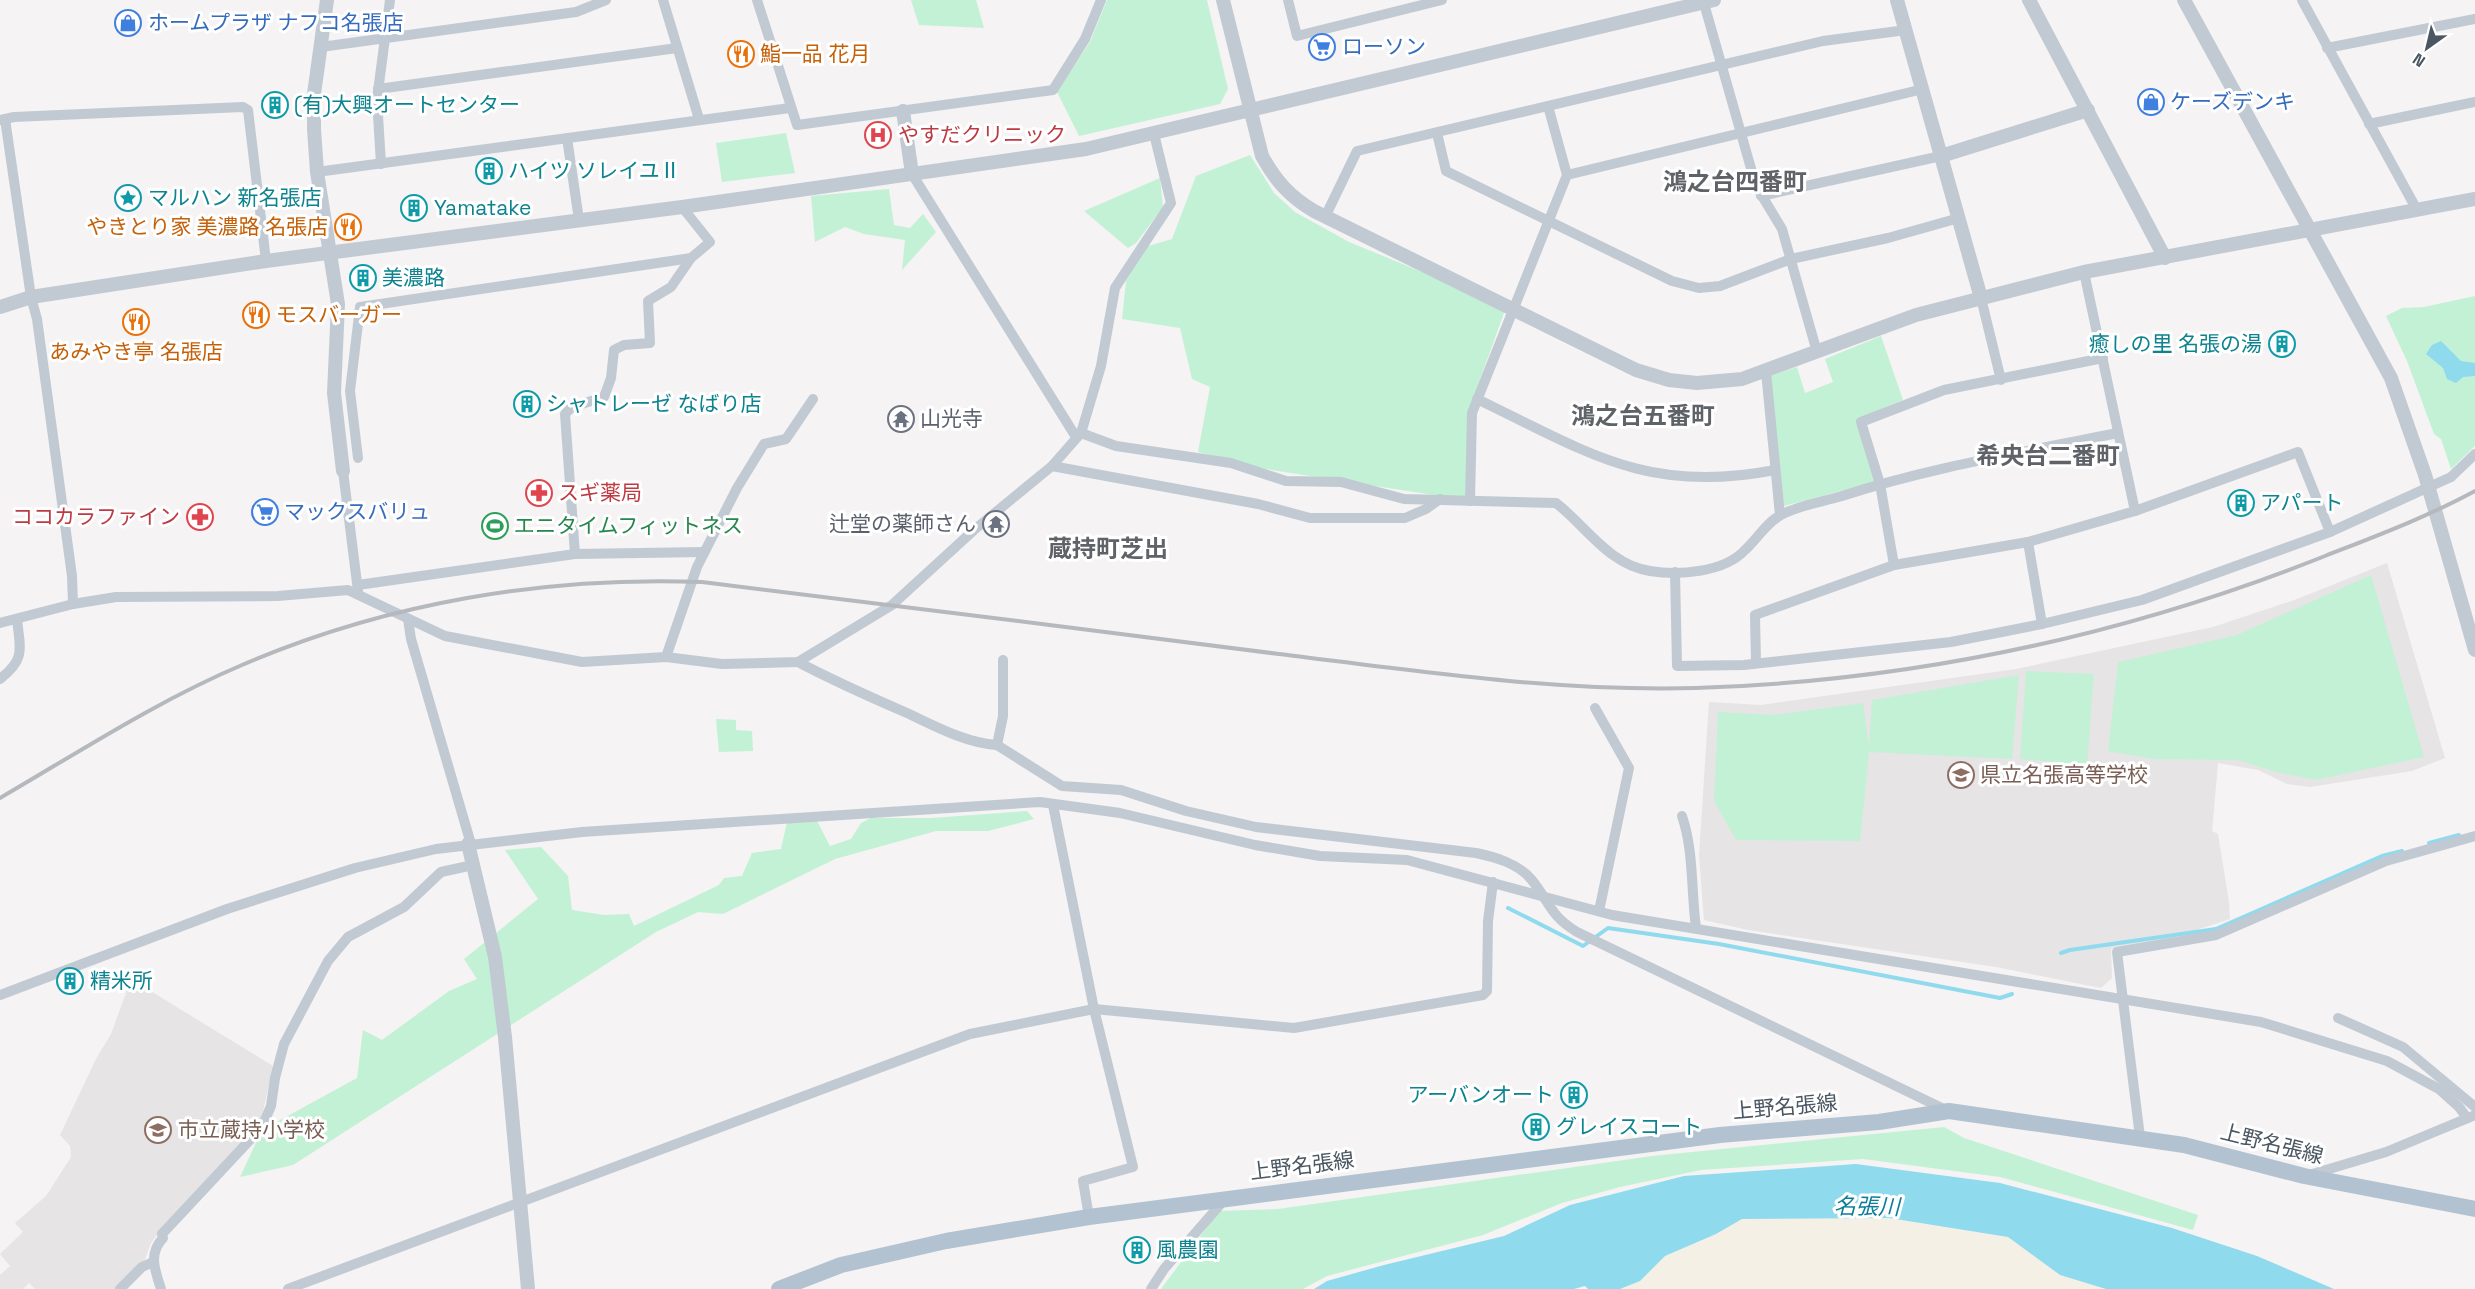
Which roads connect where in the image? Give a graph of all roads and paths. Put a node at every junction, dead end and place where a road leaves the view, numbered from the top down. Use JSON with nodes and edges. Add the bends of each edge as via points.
{"nodes":[{"id":1,"x":327,"y":0,"type":"edge"},
{"id":2,"x":390,"y":0,"type":"edge"},
{"id":3,"x":606,"y":0,"type":"edge"},
{"id":4,"x":663,"y":0,"type":"edge"},
{"id":5,"x":757,"y":0,"type":"edge"},
{"id":6,"x":1101,"y":0,"type":"edge"},
{"id":7,"x":1223,"y":0,"type":"edge"},
{"id":8,"x":1288,"y":0,"type":"edge"},
{"id":9,"x":1442,"y":0,"type":"edge"},
{"id":10,"x":1897,"y":0,"type":"edge"},
{"id":11,"x":2029,"y":0,"type":"edge"},
{"id":12,"x":2184,"y":0,"type":"edge"},
{"id":13,"x":2302,"y":0,"type":"edge"},
{"id":14,"x":1707,"y":1,"type":"edge"},
{"id":15,"x":2475,"y":19,"type":"edge"},
{"id":16,"x":1906,"y":30,"type":"junction"},
{"id":17,"x":385,"y":39,"type":"junction"},
{"id":18,"x":321,"y":47,"type":"junction"},
{"id":19,"x":677,"y":48,"type":"junction"},
{"id":20,"x":2327,"y":48,"type":"junction"},
{"id":21,"x":1721,"y":63,"type":"junction"},
{"id":22,"x":378,"y":89,"type":"junction"},
{"id":23,"x":1923,"y":89,"type":"junction"},
{"id":24,"x":2475,"y":102,"type":"edge"},
{"id":25,"x":1548,"y":106,"type":"junction"},
{"id":26,"x":790,"y":108,"type":"junction"},
{"id":27,"x":2088,"y":110,"type":"junction"},
{"id":28,"x":903,"y":111,"type":"junction"},
{"id":29,"x":1251,"y":112,"type":"junction"},
{"id":30,"x":699,"y":119,"type":"junction"},
{"id":31,"x":3,"y":120,"type":"edge"},
{"id":32,"x":2369,"y":124,"type":"junction"},
{"id":33,"x":1437,"y":133,"type":"junction"},
{"id":34,"x":1154,"y":134,"type":"junction"},
{"id":35,"x":1742,"y":134,"type":"junction"},
{"id":36,"x":567,"y":138,"type":"junction"},
{"id":37,"x":1941,"y":156,"type":"junction"},
{"id":38,"x":381,"y":164,"type":"junction"},
{"id":39,"x":317,"y":172,"type":"junction"},
{"id":40,"x":912,"y":174,"type":"junction"},
{"id":41,"x":1568,"y":176,"type":"junction"},
{"id":42,"x":1761,"y":196,"type":"junction"},
{"id":43,"x":2475,"y":199,"type":"edge"},
{"id":44,"x":682,"y":207,"type":"junction"},
{"id":45,"x":2417,"y":210,"type":"junction"},
{"id":46,"x":1325,"y":217,"type":"junction"},
{"id":47,"x":1959,"y":218,"type":"junction"},
{"id":48,"x":579,"y":220,"type":"junction"},
{"id":49,"x":1549,"y":221,"type":"junction"},
{"id":50,"x":2311,"y":229,"type":"junction"},
{"id":51,"x":331,"y":253,"type":"junction"},
{"id":52,"x":691,"y":258,"type":"junction"},
{"id":53,"x":2165,"y":258,"type":"junction"},
{"id":54,"x":1791,"y":260,"type":"junction"},
{"id":55,"x":266,"y":261,"type":"junction"},
{"id":56,"x":2084,"y":272,"type":"junction"},
{"id":57,"x":31,"y":297,"type":"junction"},
{"id":58,"x":1981,"y":298,"type":"junction"},
{"id":59,"x":0,"y":307,"type":"edge"},
{"id":60,"x":1512,"y":308,"type":"junction"},
{"id":61,"x":1816,"y":352,"type":"junction"},
{"id":62,"x":2103,"y":358,"type":"junction"},
{"id":63,"x":1766,"y":372,"type":"junction"},
{"id":64,"x":2001,"y":380,"type":"junction"},
{"id":65,"x":813,"y":399,"type":"dead end"},
{"id":66,"x":1477,"y":399,"type":"junction"},
{"id":67,"x":2117,"y":433,"type":"junction"},
{"id":68,"x":1078,"y":435,"type":"junction"},
{"id":69,"x":2475,"y":454,"type":"edge"},
{"id":70,"x":358,"y":458,"type":"dead end"},
{"id":71,"x":1052,"y":466,"type":"junction"},
{"id":72,"x":1775,"y":470,"type":"junction"},
{"id":73,"x":343,"y":471,"type":"joint"},
{"id":74,"x":1880,"y":484,"type":"junction"},
{"id":75,"x":1441,"y":499,"type":"junction"},
{"id":76,"x":1470,"y":501,"type":"junction"},
{"id":77,"x":2135,"y":511,"type":"junction"},
{"id":78,"x":1779,"y":515,"type":"junction"},
{"id":79,"x":2330,"y":532,"type":"junction"},
{"id":80,"x":2028,"y":542,"type":"junction"},
{"id":81,"x":704,"y":552,"type":"junction"},
{"id":82,"x":575,"y":554,"type":"junction"},
{"id":83,"x":1894,"y":565,"type":"junction"},
{"id":84,"x":1675,"y":572,"type":"junction"},
{"id":85,"x":358,"y":589,"type":"junction"},
{"id":86,"x":73,"y":604,"type":"junction"},
{"id":87,"x":17,"y":619,"type":"junction"},
{"id":88,"x":408,"y":619,"type":"junction"},
{"id":89,"x":0,"y":623,"type":"edge"},
{"id":90,"x":2042,"y":624,"type":"junction"},
{"id":91,"x":2475,"y":650,"type":"edge"},
{"id":92,"x":666,"y":657,"type":"junction"},
{"id":93,"x":1003,"y":660,"type":"dead end"},
{"id":94,"x":798,"y":662,"type":"junction"},
{"id":95,"x":1756,"y":663,"type":"junction"},
{"id":96,"x":0,"y":679,"type":"edge"},
{"id":97,"x":1595,"y":708,"type":"dead end"},
{"id":98,"x":997,"y":745,"type":"junction"},
{"id":99,"x":1053,"y":806,"type":"junction"},
{"id":100,"x":1682,"y":816,"type":"dead end"},
{"id":101,"x":2475,"y":836,"type":"edge"},
{"id":102,"x":470,"y":844,"type":"junction"},
{"id":103,"x":473,"y":865,"type":"junction"},
{"id":104,"x":1493,"y":882,"type":"junction"},
{"id":105,"x":1543,"y":898,"type":"junction"},
{"id":106,"x":1599,"y":911,"type":"junction"},
{"id":107,"x":1696,"y":928,"type":"junction"},
{"id":108,"x":0,"y":995,"type":"edge"},
{"id":109,"x":2122,"y":999,"type":"junction"},
{"id":110,"x":1094,"y":1009,"type":"junction"},
{"id":111,"x":2338,"y":1018,"type":"dead end"},
{"id":112,"x":2475,"y":1107,"type":"edge"},
{"id":113,"x":1949,"y":1111,"type":"junction"},
{"id":114,"x":2471,"y":1117,"type":"edge"},
{"id":115,"x":2140,"y":1137,"type":"junction"},
{"id":116,"x":2304,"y":1176,"type":"junction"},
{"id":117,"x":1226,"y":1198,"type":"junction"},
{"id":118,"x":521,"y":1202,"type":"junction"},
{"id":119,"x":2475,"y":1209,"type":"edge"},
{"id":120,"x":1089,"y":1216,"type":"junction"},
{"id":121,"x":153,"y":1262,"type":"junction"},
{"id":122,"x":120,"y":1289,"type":"edge"},
{"id":123,"x":161,"y":1289,"type":"edge"},
{"id":124,"x":288,"y":1289,"type":"edge"},
{"id":125,"x":528,"y":1289,"type":"edge"},
{"id":126,"x":778,"y":1289,"type":"edge"},
{"id":127,"x":1151,"y":1289,"type":"edge"}],
"edges":[{"from":1,"to":18,"type":"street"},
{"from":2,"to":17,"type":"street"},
{"from":3,"to":17,"type":"street","via":[[576,12]]},
{"from":4,"to":19,"type":"street"},
{"from":5,"to":26,"type":"street"},
{"from":6,"to":28,"type":"street","via":[[1085,39],[1053,90]]},
{"from":7,"to":29,"type":"street"},
{"from":8,"to":9,"type":"street","via":[[1297,36]]},
{"from":10,"to":16,"type":"street"},
{"from":11,"to":27,"type":"street"},
{"from":12,"to":50,"type":"street"},
{"from":13,"to":20,"type":"street"},
{"from":14,"to":21,"type":"street"},
{"from":14,"to":29,"type":"street"},
{"from":15,"to":20,"type":"street"},
{"from":16,"to":21,"type":"street","via":[[1823,40]]},
{"from":16,"to":23,"type":"street"},
{"from":17,"to":18,"type":"street"},
{"from":17,"to":22,"type":"street"},
{"from":18,"to":39,"type":"street","via":[[314,94]]},
{"from":19,"to":22,"type":"street"},
{"from":19,"to":30,"type":"street"},
{"from":20,"to":32,"type":"street"},
{"from":21,"to":25,"type":"street"},
{"from":21,"to":35,"type":"street"},
{"from":22,"to":38,"type":"street"},
{"from":23,"to":35,"type":"street"},
{"from":23,"to":37,"type":"street"},
{"from":24,"to":32,"type":"street"},
{"from":25,"to":33,"type":"street"},
{"from":25,"to":41,"type":"street"},
{"from":26,"to":28,"type":"street","via":[[797,125]]},
{"from":26,"to":30,"type":"street"},
{"from":27,"to":37,"type":"street"},
{"from":27,"to":53,"type":"street"},
{"from":28,"to":40,"type":"street"},
{"from":29,"to":34,"type":"street"},
{"from":29,"to":46,"type":"street","via":[[1262,156],[1275,178],[1292,196]]},
{"from":30,"to":36,"type":"street"},
{"from":31,"to":55,"type":"street","via":[[243,107],[248,110]]},
{"from":31,"to":57,"type":"street"},
{"from":32,"to":45,"type":"street"},
{"from":33,"to":46,"type":"street","via":[[1357,151]]},
{"from":33,"to":49,"type":"street","via":[[1446,171]]},
{"from":34,"to":40,"type":"street","via":[[1086,149]]},
{"from":34,"to":68,"type":"street","via":[[1171,203],[1115,288],[1101,366]]},
{"from":35,"to":41,"type":"street"},
{"from":35,"to":42,"type":"street"},
{"from":36,"to":38,"type":"street"},
{"from":36,"to":48,"type":"street"},
{"from":37,"to":42,"type":"street"},
{"from":37,"to":47,"type":"street"},
{"from":38,"to":39,"type":"street"},
{"from":39,"to":51,"type":"street"},
{"from":40,"to":44,"type":"street"},
{"from":40,"to":68,"type":"street"},
{"from":41,"to":49,"type":"street"},
{"from":42,"to":54,"type":"street","via":[[1782,229]]},
{"from":43,"to":45,"type":"street"},
{"from":44,"to":48,"type":"street"},
{"from":44,"to":52,"type":"street","via":[[710,243]]},
{"from":45,"to":50,"type":"street"},
{"from":46,"to":60,"type":"street"},
{"from":47,"to":54,"type":"street"},
{"from":47,"to":58,"type":"street"},
{"from":48,"to":51,"type":"street"},
{"from":49,"to":54,"type":"street","via":[[1690,287],[1730,284]]},
{"from":49,"to":60,"type":"street"},
{"from":50,"to":53,"type":"street"},
{"from":50,"to":91,"type":"street","via":[[2391,378],[2425,475]]},
{"from":51,"to":55,"type":"street"},
{"from":51,"to":73,"type":"street","via":[[338,329],[334,393]]},
{"from":52,"to":70,"type":"street","via":[[360,307],[350,391]]},
{"from":52,"to":82,"type":"street","via":[[671,287],[648,301],[650,343],[614,350],[612,378],[604,397],[572,407],[565,414]]},
{"from":53,"to":56,"type":"street"},
{"from":54,"to":61,"type":"street"},
{"from":55,"to":57,"type":"street"},
{"from":56,"to":58,"type":"street"},
{"from":56,"to":62,"type":"street"},
{"from":57,"to":59,"type":"street"},
{"from":57,"to":86,"type":"street"},
{"from":58,"to":61,"type":"street","via":[[1890,323]]},
{"from":58,"to":64,"type":"street"},
{"from":60,"to":63,"type":"street","via":[[1636,370],[1669,380],[1713,383]]},
{"from":60,"to":66,"type":"street"},
{"from":61,"to":63,"type":"street"},
{"from":62,"to":64,"type":"street"},
{"from":62,"to":67,"type":"street"},
{"from":63,"to":72,"type":"street"},
{"from":64,"to":74,"type":"street","via":[[1944,390],[1861,422]]},
{"from":65,"to":81,"type":"street","via":[[786,439],[764,444]]},
{"from":66,"to":72,"type":"street","via":[[1593,455],[1640,471],[1701,478]]},
{"from":66,"to":76,"type":"street","via":[[1471,426]]},
{"from":67,"to":74,"type":"street"},
{"from":67,"to":77,"type":"street"},
{"from":68,"to":71,"type":"street"},
{"from":68,"to":75,"type":"street","via":[[1116,446],[1231,463],[1286,481],[1341,482],[1404,499]]},
{"from":69,"to":79,"type":"street","bridge":true,"via":[[2451,477]]},
{"from":71,"to":75,"type":"street","via":[[1258,504],[1310,518],[1405,518]]},
{"from":71,"to":94,"type":"street","via":[[892,605]]},
{"from":72,"to":78,"type":"street"},
{"from":73,"to":85,"type":"street"},
{"from":74,"to":78,"type":"street"},
{"from":74,"to":83,"type":"street"},
{"from":75,"to":76,"type":"street"},
{"from":76,"to":84,"type":"street","via":[[1556,503],[1610,552],[1638,568]]},
{"from":77,"to":79,"type":"street","via":[[2298,452]]},
{"from":77,"to":80,"type":"street"},
{"from":78,"to":84,"type":"street","via":[[1732,561]]},
{"from":79,"to":90,"type":"street","via":[[2142,600]]},
{"from":80,"to":83,"type":"street"},
{"from":80,"to":90,"type":"street"},
{"from":81,"to":82,"type":"street"},
{"from":81,"to":92,"type":"street"},
{"from":82,"to":85,"type":"street"},
{"from":83,"to":95,"type":"street","via":[[1755,615]]},
{"from":84,"to":95,"type":"street","via":[[1677,666]]},
{"from":85,"to":86,"type":"street","via":[[278,596],[116,597]]},
{"from":85,"to":88,"type":"street"},
{"from":86,"to":87,"type":"street"},
{"from":87,"to":89,"type":"street"},
{"from":87,"to":96,"type":"street","via":[[20,659]]},
{"from":88,"to":92,"type":"street","via":[[445,636],[582,662]]},
{"from":88,"to":102,"type":"street"},
{"from":90,"to":95,"type":"street","via":[[1950,642]]},
{"from":92,"to":94,"type":"street","via":[[722,664]]},
{"from":93,"to":98,"type":"street","via":[[1003,716]]},
{"from":94,"to":98,"type":"street","via":[[935,726]]},
{"from":97,"to":106,"type":"street","via":[[1629,768]]},
{"from":98,"to":105,"type":"street","via":[[1062,786],[1121,790],[1186,811],[1256,827],[1492,856],[1530,878]]},
{"from":99,"to":102,"type":"street","via":[[1040,802],[1006,803],[582,832]]},
{"from":99,"to":104,"type":"street","via":[[1120,813],[1320,856],[1407,860]]},
{"from":99,"to":110,"type":"street"},
{"from":100,"to":107,"type":"street","via":[[1689,836]]},
{"from":101,"to":109,"type":"street","via":[[2386,861],[2216,935],[2117,952]]},
{"from":102,"to":103,"type":"street"},
{"from":102,"to":108,"type":"street","via":[[320,878]]},
{"from":103,"to":118,"type":"street","via":[[495,957]]},
{"from":103,"to":121,"type":"street","via":[[441,872],[404,907],[348,937],[328,961],[284,1044],[267,1120],[162,1234]]},
{"from":104,"to":105,"type":"street"},
{"from":104,"to":110,"type":"street","via":[[1487,991],[1477,997],[1294,1028]]},
{"from":105,"to":106,"type":"street"},
{"from":105,"to":113,"type":"street","via":[[1561,922],[1591,940]]},
{"from":106,"to":107,"type":"street"},
{"from":107,"to":109,"type":"street"},
{"from":109,"to":114,"type":"street","via":[[2262,1022],[2377,1057],[2439,1089]]},
{"from":109,"to":115,"type":"street"},
{"from":110,"to":118,"type":"street","via":[[970,1034]]},
{"from":110,"to":120,"type":"street","via":[[1133,1167],[1083,1181]]},
{"from":111,"to":112,"type":"street","via":[[2403,1047]]},
{"from":113,"to":115,"type":"main road","name":"上野名張線"},
{"from":113,"to":117,"type":"main road","name":"上野名張線"},
{"from":114,"to":116,"type":"street","via":[[2386,1152]]},
{"from":115,"to":116,"type":"main road","name":"上野名張線"},
{"from":116,"to":119,"type":"main road","name":"上野名張線"},
{"from":117,"to":120,"type":"main road","name":"上野名張線"},
{"from":117,"to":127,"type":"street"},
{"from":118,"to":124,"type":"street"},
{"from":118,"to":125,"type":"street"},
{"from":120,"to":126,"type":"main road","name":"上野名張線","via":[[946,1241],[841,1265]]},
{"from":121,"to":122,"type":"street","via":[[142,1267]]},
{"from":121,"to":123,"type":"street"}]}
